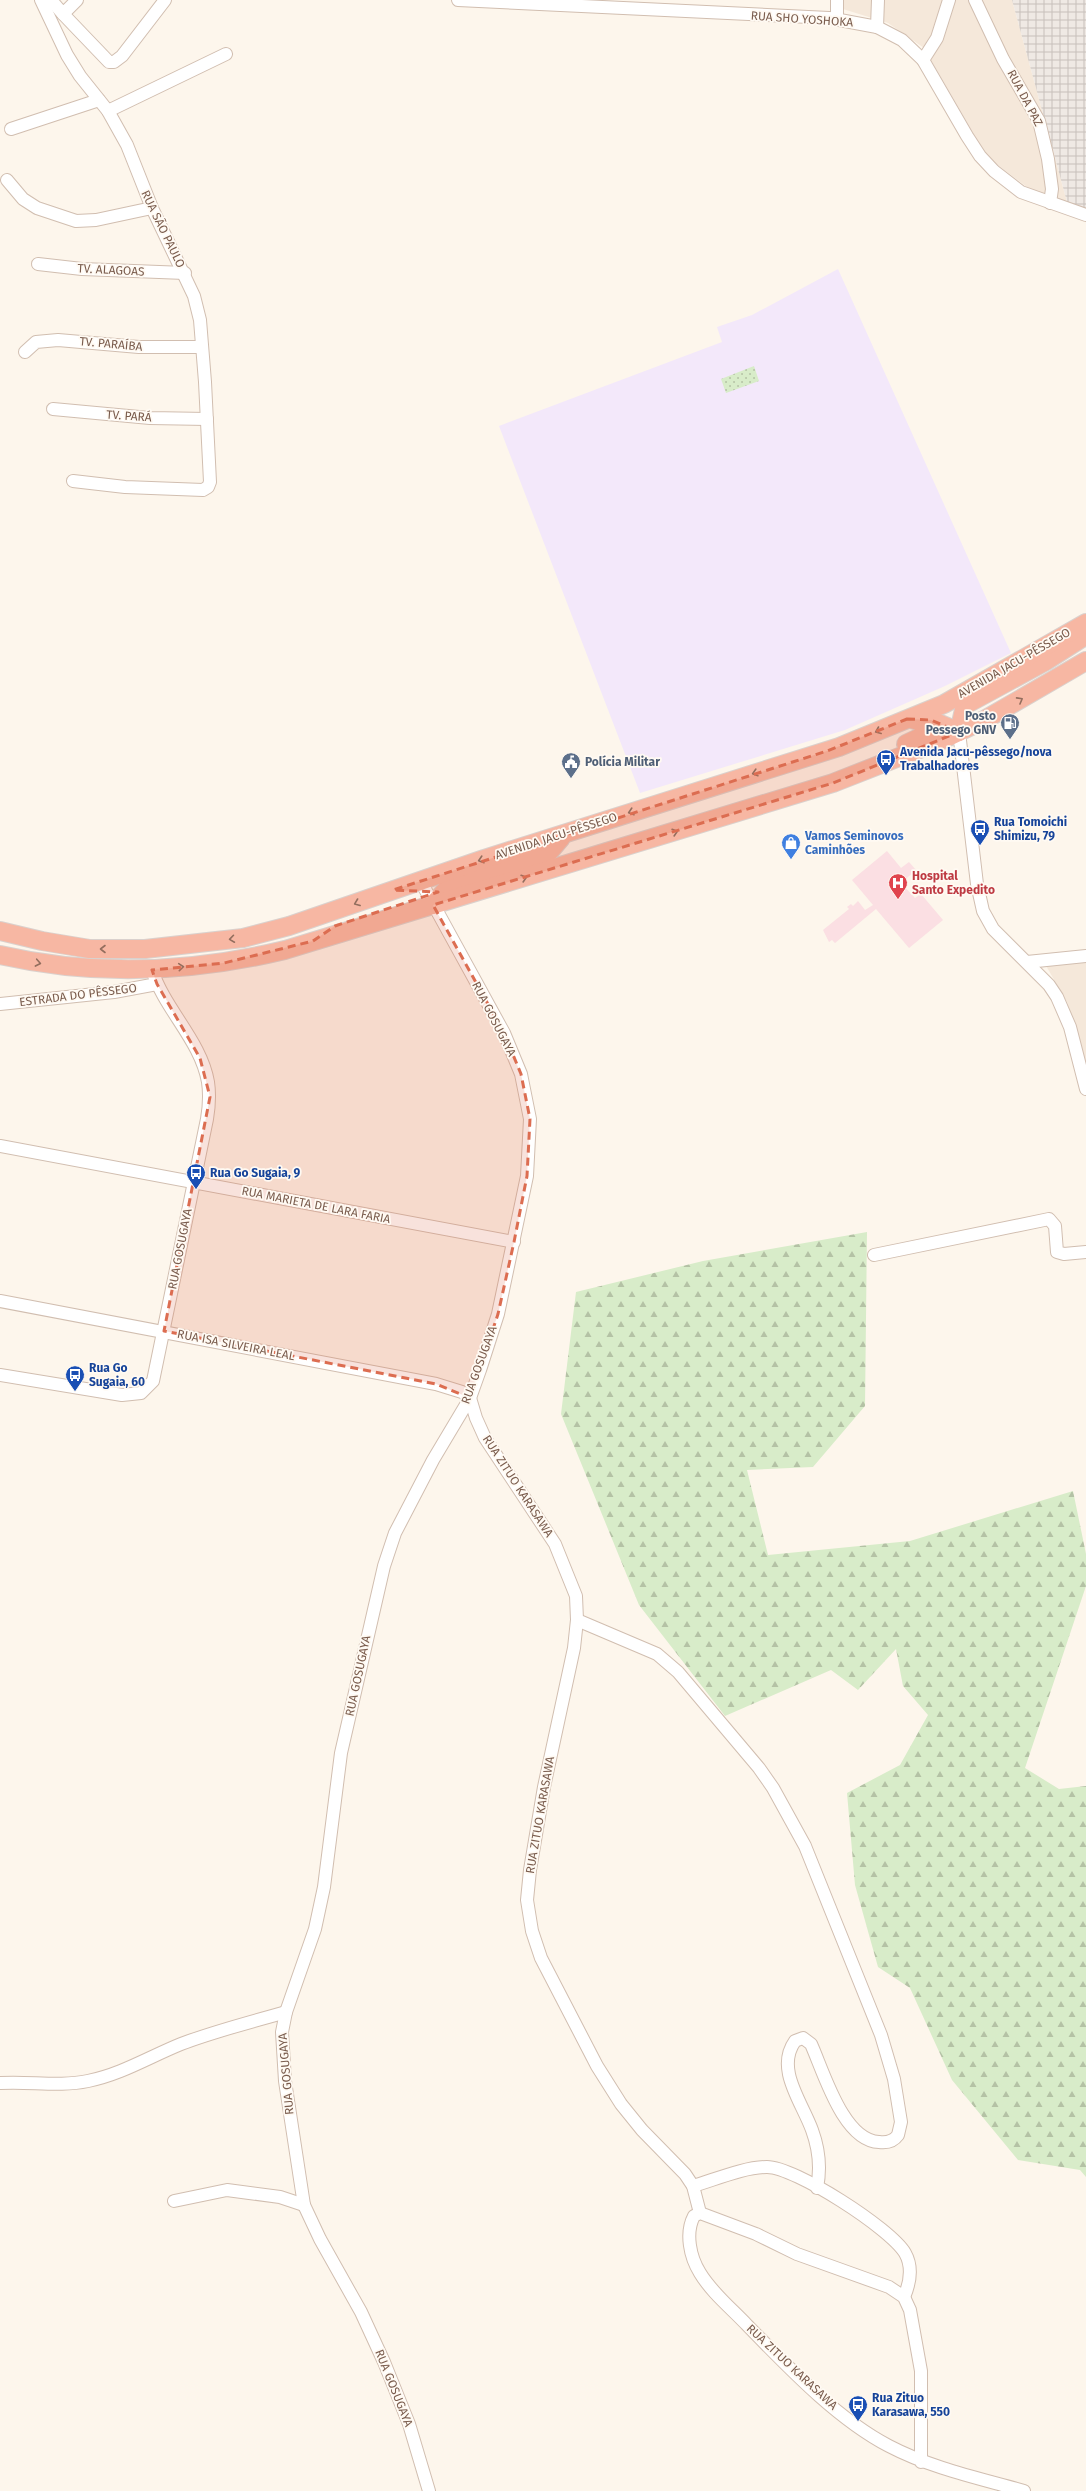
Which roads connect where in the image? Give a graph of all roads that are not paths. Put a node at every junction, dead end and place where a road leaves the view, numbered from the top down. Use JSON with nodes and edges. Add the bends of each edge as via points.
{"nodes":[{"id":1,"x":41,"y":0,"type":"edge"},
{"id":2,"x":51,"y":0,"type":"edge"},
{"id":3,"x":77,"y":0,"type":"edge"},
{"id":4,"x":165,"y":0,"type":"edge"},
{"id":5,"x":458,"y":0,"type":"edge"},
{"id":6,"x":837,"y":0,"type":"edge"},
{"id":7,"x":878,"y":0,"type":"edge"},
{"id":8,"x":949,"y":0,"type":"edge"},
{"id":9,"x":975,"y":0,"type":"edge"},
{"id":10,"x":63,"y":14,"type":"junction"},
{"id":11,"x":836,"y":19,"type":"junction"},
{"id":12,"x":877,"y":27,"type":"junction"},
{"id":13,"x":226,"y":54,"type":"dead end"},
{"id":14,"x":923,"y":60,"type":"junction"},
{"id":15,"x":99,"y":100,"type":"junction"},
{"id":16,"x":108,"y":111,"type":"junction"},
{"id":17,"x":11,"y":129,"type":"dead end"},
{"id":18,"x":7,"y":180,"type":"dead end"},
{"id":19,"x":1050,"y":204,"type":"junction"},
{"id":20,"x":152,"y":208,"type":"junction"},
{"id":21,"x":1086,"y":215,"type":"edge"},
{"id":22,"x":38,"y":264,"type":"dead end"},
{"id":23,"x":185,"y":273,"type":"junction"},
{"id":24,"x":202,"y":347,"type":"junction"},
{"id":25,"x":25,"y":352,"type":"dead end"},
{"id":26,"x":53,"y":409,"type":"dead end"},
{"id":27,"x":207,"y":418,"type":"junction"},
{"id":28,"x":73,"y":481,"type":"dead end"},
{"id":29,"x":1086,"y":622,"type":"edge"},
{"id":30,"x":1081,"y":639,"type":"edge"},
{"id":31,"x":1086,"y":661,"type":"edge"},
{"id":32,"x":986,"y":719,"type":"junction"},
{"id":33,"x":912,"y":720,"type":"junction"},
{"id":34,"x":958,"y":732,"type":"junction"},
{"id":35,"x":796,"y":794,"type":"junction"},
{"id":36,"x":565,"y":833,"type":"junction"},
{"id":37,"x":420,"y":880,"type":"junction"},
{"id":38,"x":393,"y":890,"type":"junction"},
{"id":39,"x":433,"y":905,"type":"junction"},
{"id":40,"x":0,"y":931,"type":"edge"},
{"id":41,"x":314,"y":941,"type":"junction"},
{"id":42,"x":0,"y":955,"type":"edge"},
{"id":43,"x":1086,"y":956,"type":"edge"},
{"id":44,"x":1027,"y":962,"type":"junction"},
{"id":45,"x":154,"y":977,"type":"junction"},
{"id":46,"x":0,"y":1004,"type":"edge"},
{"id":47,"x":1086,"y":1089,"type":"edge"},
{"id":48,"x":0,"y":1146,"type":"edge"},
{"id":49,"x":194,"y":1181,"type":"junction"},
{"id":50,"x":514,"y":1242,"type":"junction"},
{"id":51,"x":1086,"y":1252,"type":"edge"},
{"id":52,"x":874,"y":1256,"type":"dead end"},
{"id":53,"x":0,"y":1301,"type":"edge"},
{"id":54,"x":164,"y":1331,"type":"junction"},
{"id":55,"x":0,"y":1375,"type":"edge"},
{"id":56,"x":470,"y":1398,"type":"junction"},
{"id":57,"x":577,"y":1620,"type":"junction"},
{"id":58,"x":286,"y":2012,"type":"junction"},
{"id":59,"x":0,"y":2083,"type":"edge"},
{"id":60,"x":692,"y":2186,"type":"junction"},
{"id":61,"x":818,"y":2188,"type":"junction"},
{"id":62,"x":174,"y":2201,"type":"dead end"},
{"id":63,"x":304,"y":2205,"type":"junction"},
{"id":64,"x":699,"y":2213,"type":"junction"},
{"id":65,"x":904,"y":2297,"type":"junction"},
{"id":66,"x":920,"y":2462,"type":"junction"},
{"id":67,"x":429,"y":2491,"type":"edge"},
{"id":68,"x":1024,"y":2491,"type":"edge"}],
"edges":[{"from":1,"to":15,"type":"street","name":"RUA SÃO PAULO","via":[[67,55]]},
{"from":2,"to":10,"type":"street"},
{"from":3,"to":10,"type":"street"},
{"from":4,"to":10,"type":"street","via":[[122,56],[114,62],[109,62]]},
{"from":5,"to":11,"type":"street","name":"RUA SHO YOSHOKA"},
{"from":6,"to":11,"type":"street"},
{"from":7,"to":12,"type":"street"},
{"from":8,"to":14,"type":"street","via":[[937,38]]},
{"from":9,"to":19,"type":"street","name":"RUA DA PAZ","via":[[1003,59],[1028,100],[1040,126],[1052,188]]},
{"from":11,"to":12,"type":"street","name":"RUA SHO YOSHOKA"},
{"from":12,"to":14,"type":"street","name":"RUA SHO YOSHOKA","via":[[902,40]]},
{"from":13,"to":16,"type":"street"},
{"from":14,"to":19,"type":"street","name":"RUA SHO YOSHOKA","via":[[980,156],[1021,192]]},
{"from":15,"to":16,"type":"street","name":"RUA SÃO PAULO"},
{"from":15,"to":17,"type":"street"},
{"from":16,"to":20,"type":"street","name":"RUA SÃO PAULO","via":[[127,145]]},
{"from":18,"to":20,"type":"street","via":[[23,199],[37,208],[76,221],[96,220]]},
{"from":19,"to":21,"type":"street","name":"RUA SHO YOSHOKA"},
{"from":20,"to":23,"type":"street","name":"RUA SÃO PAULO"},
{"from":22,"to":23,"type":"street","name":"TV. ALAGOAS","via":[[82,269]]},
{"from":23,"to":24,"type":"street","name":"RUA SÃO PAULO","via":[[200,320]]},
{"from":24,"to":25,"type":"street","name":"TV. PARAÍBA","via":[[138,347],[58,340],[36,342]]},
{"from":24,"to":27,"type":"street","name":"RUA SÃO PAULO"},
{"from":26,"to":27,"type":"street","name":"TV. PARÁ","via":[[150,418]]},
{"from":27,"to":28,"type":"street","name":"RUA SÃO PAULO","via":[[210,482],[208,487],[202,490],[125,487]]},
{"from":29,"to":33,"type":"highway","name":"AVENIDA JACU-PÊSSEGO"},
{"from":30,"to":32,"type":"highway","via":[[1062,657],[977,705],[976,712]]},
{"from":30,"to":34,"type":"highway","via":[[964,705]]},
{"from":32,"to":31,"type":"highway","one_way":true},
{"from":32,"to":34,"type":"highway"},
{"from":33,"to":34,"type":"highway","via":[[931,720]]},
{"from":33,"to":35,"type":"highway","via":[[926,729],[923,737],[811,779]]},
{"from":33,"to":36,"type":"highway","name":"AVENIDA JACU-PÊSSEGO","one_way":true,"via":[[827,751]]},
{"from":34,"to":35,"type":"highway","via":[[882,764]]},
{"from":34,"to":44,"type":"street","via":[[977,884],[983,912],[993,929]]},
{"from":39,"to":35,"type":"highway","one_way":true},
{"from":36,"to":37,"type":"highway","name":"AVENIDA JACU-PÊSSEGO","one_way":true},
{"from":36,"to":39,"type":"highway","via":[[550,851],[450,885]]},
{"from":37,"to":38,"type":"highway","name":"AVENIDA JACU-PÊSSEGO"},
{"from":37,"to":39,"type":"street","name":"RUA GOSUGAYA"},
{"from":38,"to":40,"type":"highway","name":"AVENIDA JACU-PÊSSEGO","one_way":true,"via":[[282,928],[243,938],[182,946],[90,949]]},
{"from":38,"to":41,"type":"highway","via":[[411,892],[410,903],[335,926]]},
{"from":39,"to":41,"type":"highway"},
{"from":39,"to":50,"type":"street","name":"RUA GOSUGAYA","via":[[504,1033],[521,1074],[530,1119],[530,1145],[527,1176]]},
{"from":45,"to":41,"type":"highway","one_way":true},
{"from":42,"to":45,"type":"highway","one_way":true,"via":[[53,966]]},
{"from":43,"to":44,"type":"street"},
{"from":44,"to":47,"type":"street","via":[[1049,985],[1063,1007]]},
{"from":45,"to":46,"type":"street","name":"ESTRADA DO PÊSSEGO","via":[[114,992]]},
{"from":45,"to":49,"type":"street","name":"RUA GOSUGAYA","via":[[200,1058],[208,1082],[210,1097],[207,1119]]},
{"from":48,"to":49,"type":"street","name":"RUA MARIETA DE LARA FARIA"},
{"from":49,"to":50,"type":"street","name":"RUA MARIETA DE LARA FARIA"},
{"from":49,"to":54,"type":"street","name":"RUA GOSUGAYA"},
{"from":50,"to":56,"type":"street","name":"RUA GOSUGAYA","via":[[498,1314]]},
{"from":51,"to":52,"type":"street","via":[[1057,1252],[1055,1226],[1049,1220]]},
{"from":53,"to":54,"type":"street","name":"RUA ISA SILVEIRA LEAL"},
{"from":54,"to":55,"type":"street","name":"RUA GOSUGAYA","via":[[153,1381],[141,1393],[133,1396]]},
{"from":54,"to":56,"type":"street","name":"RUA ISA SILVEIRA LEAL","via":[[436,1384],[462,1392]]},
{"from":56,"to":57,"type":"street","name":"RUA ZITUO KARASAWA","via":[[486,1438],[556,1544],[576,1596]]},
{"from":56,"to":58,"type":"street","name":"RUA GOSUGAYA","via":[[395,1533],[384,1566],[341,1753],[324,1887],[315,1929]]},
{"from":57,"to":60,"type":"street","name":"RUA ZITUO KARASAWA","via":[[574,1648],[544,1786],[530,1870],[527,1900],[532,1931],[541,1958],[597,2066],[642,2130],[685,2174]]},
{"from":57,"to":61,"type":"street","via":[[657,1654],[678,1672],[759,1768],[784,1806],[804,1846],[881,2035],[894,2079],[901,2122],[898,2135],[891,2141],[875,2142],[859,2133],[835,2102],[812,2044],[804,2038],[795,2041],[788,2054],[788,2072],[817,2146]]},
{"from":58,"to":59,"type":"street","via":[[203,2036],[124,2071],[90,2080],[62,2084]]},
{"from":58,"to":63,"type":"street","name":"RUA GOSUGAYA","via":[[282,2032],[282,2053],[296,2165]]},
{"from":60,"to":61,"type":"street","via":[[766,2167],[786,2171]]},
{"from":60,"to":64,"type":"street","name":"RUA ZITUO KARASAWA"},
{"from":61,"to":65,"type":"street","via":[[868,2219],[899,2245],[908,2261],[910,2272]]},
{"from":62,"to":63,"type":"street","via":[[227,2190],[280,2197]]},
{"from":63,"to":67,"type":"street","name":"RUA GOSUGAYA","via":[[320,2239],[362,2312],[384,2362],[409,2424]]},
{"from":64,"to":65,"type":"street","via":[[756,2234],[803,2257],[888,2287]]},
{"from":64,"to":66,"type":"street","name":"RUA ZITUO KARASAWA","via":[[690,2223],[690,2244],[700,2273],[713,2290],[764,2342],[838,2410],[888,2446]]},
{"from":65,"to":66,"type":"street","via":[[910,2310],[921,2371]]},
{"from":66,"to":68,"type":"street","name":"RUA ZITUO KARASAWA"}]}
